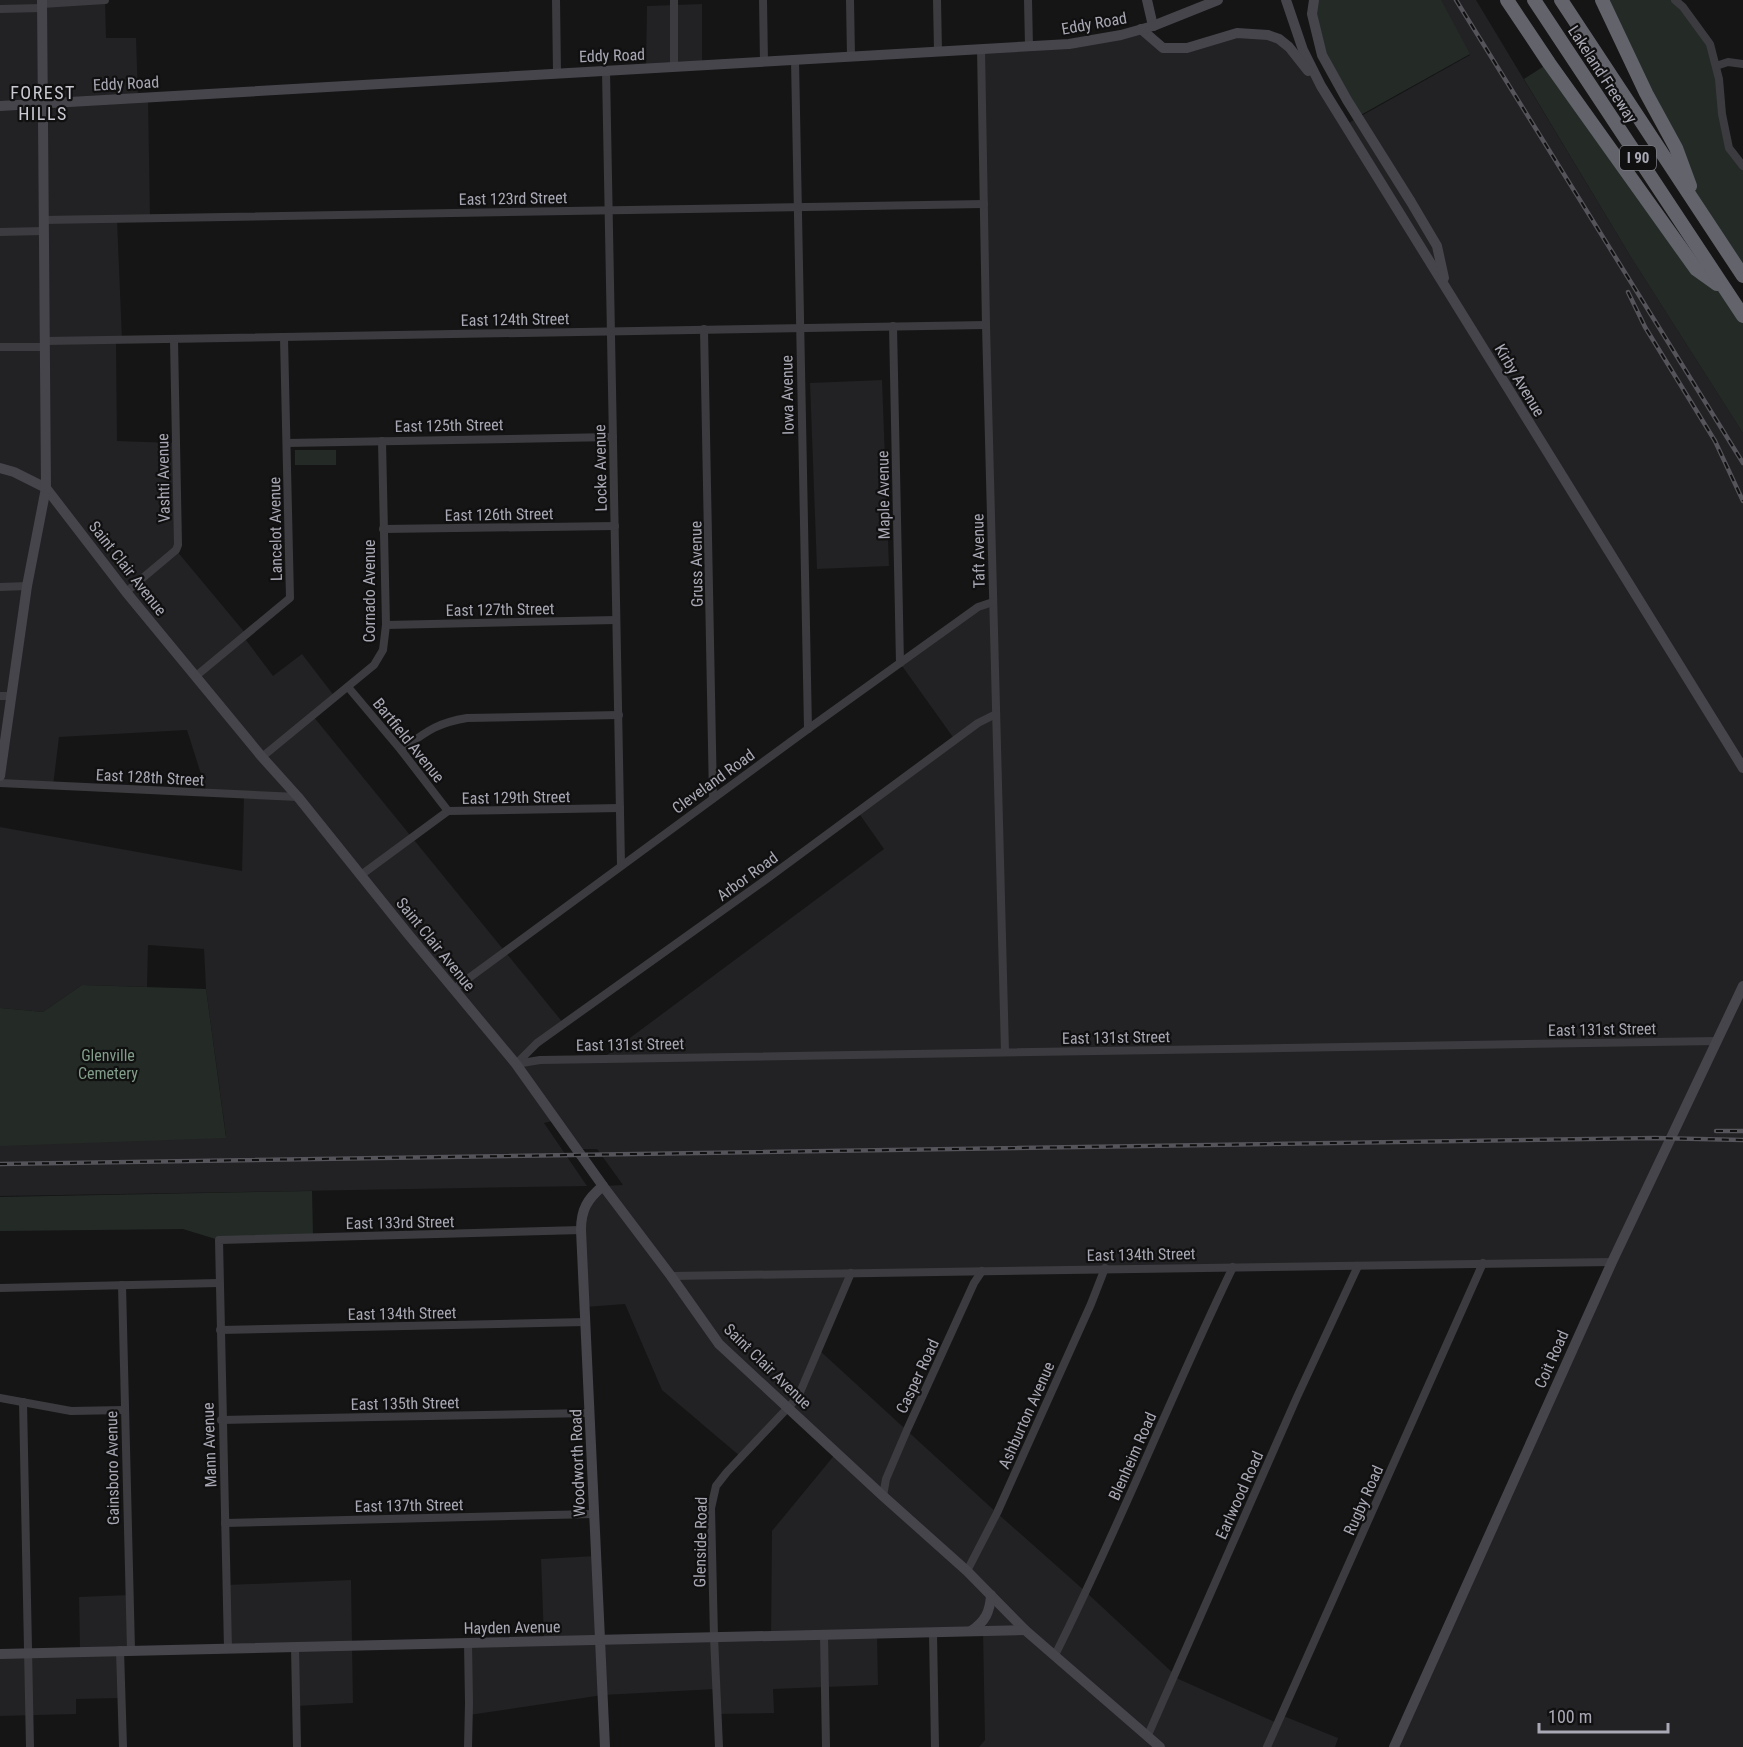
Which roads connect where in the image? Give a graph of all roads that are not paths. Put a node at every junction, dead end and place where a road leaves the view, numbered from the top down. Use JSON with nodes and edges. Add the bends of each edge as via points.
{"nodes":[{"id":1,"x":105,"y":0,"type":"edge"},
{"id":2,"x":556,"y":0,"type":"edge"},
{"id":3,"x":674,"y":0,"type":"edge"},
{"id":4,"x":763,"y":0,"type":"edge"},
{"id":5,"x":850,"y":0,"type":"edge"},
{"id":6,"x":937,"y":0,"type":"edge"},
{"id":7,"x":1028,"y":0,"type":"edge"},
{"id":8,"x":1147,"y":0,"type":"edge"},
{"id":9,"x":1218,"y":0,"type":"edge"},
{"id":10,"x":1286,"y":0,"type":"edge"},
{"id":11,"x":1314,"y":0,"type":"edge"},
{"id":12,"x":1507,"y":0,"type":"edge"},
{"id":13,"x":1534,"y":0,"type":"edge"},
{"id":14,"x":1561,"y":0,"type":"edge"},
{"id":15,"x":1602,"y":0,"type":"edge"},
{"id":16,"x":1678,"y":1,"type":"edge"},
{"id":17,"x":42,"y":4,"type":"edge"},
{"id":18,"x":0,"y":9,"type":"edge"},
{"id":19,"x":1154,"y":26,"type":"junction"},
{"id":20,"x":1141,"y":29,"type":"junction"},
{"id":21,"x":1029,"y":46,"type":"junction"},
{"id":22,"x":981,"y":49,"type":"junction"},
{"id":23,"x":938,"y":51,"type":"junction"},
{"id":24,"x":851,"y":57,"type":"junction"},
{"id":25,"x":795,"y":60,"type":"junction"},
{"id":26,"x":764,"y":62,"type":"junction"},
{"id":27,"x":1743,"y":64,"type":"edge"},
{"id":28,"x":1716,"y":66,"type":"junction"},
{"id":29,"x":674,"y":68,"type":"junction"},
{"id":30,"x":606,"y":71,"type":"junction"},
{"id":31,"x":557,"y":72,"type":"junction"},
{"id":32,"x":1321,"y":86,"type":"junction"},
{"id":33,"x":42,"y":103,"type":"junction"},
{"id":34,"x":0,"y":106,"type":"edge"},
{"id":35,"x":1743,"y":166,"type":"edge"},
{"id":36,"x":984,"y":204,"type":"junction"},
{"id":37,"x":797,"y":207,"type":"junction"},
{"id":38,"x":609,"y":210,"type":"junction"},
{"id":39,"x":1700,"y":210,"type":"junction"},
{"id":40,"x":43,"y":220,"type":"junction"},
{"id":41,"x":43,"y":231,"type":"junction"},
{"id":42,"x":0,"y":232,"type":"edge"},
{"id":43,"x":1743,"y":276,"type":"edge"},
{"id":44,"x":1445,"y":285,"type":"junction"},
{"id":45,"x":1724,"y":289,"type":"junction"},
{"id":46,"x":1743,"y":316,"type":"edge"},
{"id":47,"x":986,"y":325,"type":"junction"},
{"id":48,"x":893,"y":327,"type":"junction"},
{"id":49,"x":800,"y":328,"type":"junction"},
{"id":50,"x":704,"y":329,"type":"junction"},
{"id":51,"x":610,"y":331,"type":"junction"},
{"id":52,"x":284,"y":338,"type":"junction"},
{"id":53,"x":174,"y":340,"type":"junction"},
{"id":54,"x":45,"y":344,"type":"junction"},
{"id":55,"x":0,"y":347,"type":"edge"},
{"id":56,"x":613,"y":437,"type":"junction"},
{"id":57,"x":382,"y":441,"type":"junction"},
{"id":58,"x":287,"y":443,"type":"junction"},
{"id":59,"x":0,"y":468,"type":"edge"},
{"id":60,"x":46,"y":488,"type":"junction"},
{"id":61,"x":615,"y":526,"type":"junction"},
{"id":62,"x":383,"y":529,"type":"junction"},
{"id":63,"x":27,"y":586,"type":"junction"},
{"id":64,"x":0,"y":587,"type":"edge"},
{"id":65,"x":126,"y":592,"type":"junction"},
{"id":66,"x":993,"y":602,"type":"junction"},
{"id":67,"x":616,"y":620,"type":"junction"},
{"id":68,"x":386,"y":625,"type":"junction"},
{"id":69,"x":900,"y":663,"type":"junction"},
{"id":70,"x":196,"y":676,"type":"junction"},
{"id":71,"x":348,"y":687,"type":"junction"},
{"id":72,"x":6,"y":696,"type":"edge"},
{"id":73,"x":996,"y":714,"type":"junction"},
{"id":74,"x":619,"y":715,"type":"junction"},
{"id":75,"x":808,"y":729,"type":"junction"},
{"id":76,"x":401,"y":750,"type":"junction"},
{"id":77,"x":262,"y":757,"type":"junction"},
{"id":78,"x":1743,"y":768,"type":"edge"},
{"id":79,"x":0,"y":776,"type":"edge"},
{"id":80,"x":0,"y":783,"type":"edge"},
{"id":81,"x":298,"y":797,"type":"junction"},
{"id":82,"x":713,"y":798,"type":"junction"},
{"id":83,"x":620,"y":808,"type":"junction"},
{"id":84,"x":448,"y":811,"type":"junction"},
{"id":85,"x":621,"y":865,"type":"junction"},
{"id":86,"x":361,"y":875,"type":"junction"},
{"id":87,"x":1743,"y":986,"type":"edge"},
{"id":88,"x":454,"y":989,"type":"junction"},
{"id":89,"x":1717,"y":1041,"type":"junction"},
{"id":90,"x":1005,"y":1052,"type":"junction"},
{"id":91,"x":516,"y":1064,"type":"junction"},
{"id":92,"x":603,"y":1186,"type":"junction"},
{"id":93,"x":581,"y":1230,"type":"junction"},
{"id":94,"x":219,"y":1240,"type":"joint"},
{"id":95,"x":1612,"y":1262,"type":"junction"},
{"id":96,"x":1483,"y":1263,"type":"junction"},
{"id":97,"x":1358,"y":1266,"type":"junction"},
{"id":98,"x":1233,"y":1267,"type":"junction"},
{"id":99,"x":1105,"y":1269,"type":"junction"},
{"id":100,"x":982,"y":1271,"type":"junction"},
{"id":101,"x":851,"y":1273,"type":"junction"},
{"id":102,"x":671,"y":1276,"type":"junction"},
{"id":103,"x":219,"y":1283,"type":"junction"},
{"id":104,"x":122,"y":1285,"type":"junction"},
{"id":105,"x":0,"y":1288,"type":"edge"},
{"id":106,"x":585,"y":1322,"type":"junction"},
{"id":107,"x":220,"y":1330,"type":"junction"},
{"id":108,"x":0,"y":1398,"type":"edge"},
{"id":109,"x":23,"y":1402,"type":"junction"},
{"id":110,"x":789,"y":1408,"type":"junction"},
{"id":111,"x":124,"y":1410,"type":"junction"},
{"id":112,"x":590,"y":1413,"type":"junction"},
{"id":113,"x":221,"y":1420,"type":"junction"},
{"id":114,"x":883,"y":1496,"type":"junction"},
{"id":115,"x":594,"y":1514,"type":"junction"},
{"id":116,"x":225,"y":1523,"type":"junction"},
{"id":117,"x":968,"y":1571,"type":"junction"},
{"id":118,"x":991,"y":1595,"type":"junction"},
{"id":119,"x":1025,"y":1630,"type":"junction"},
{"id":120,"x":971,"y":1631,"type":"junction"},
{"id":121,"x":933,"y":1632,"type":"junction"},
{"id":122,"x":824,"y":1635,"type":"junction"},
{"id":123,"x":714,"y":1637,"type":"junction"},
{"id":124,"x":600,"y":1641,"type":"junction"},
{"id":125,"x":468,"y":1643,"type":"junction"},
{"id":126,"x":295,"y":1647,"type":"junction"},
{"id":127,"x":228,"y":1649,"type":"junction"},
{"id":128,"x":125,"y":1650,"type":"junction"},
{"id":129,"x":27,"y":1653,"type":"junction"},
{"id":130,"x":0,"y":1654,"type":"edge"},
{"id":131,"x":1055,"y":1655,"type":"junction"},
{"id":132,"x":1148,"y":1735,"type":"junction"},
{"id":133,"x":30,"y":1747,"type":"edge"},
{"id":134,"x":123,"y":1747,"type":"edge"},
{"id":135,"x":297,"y":1747,"type":"edge"},
{"id":136,"x":468,"y":1747,"type":"edge"},
{"id":137,"x":605,"y":1747,"type":"edge"},
{"id":138,"x":719,"y":1747,"type":"edge"},
{"id":139,"x":826,"y":1747,"type":"edge"},
{"id":140,"x":936,"y":1747,"type":"edge"},
{"id":141,"x":1161,"y":1747,"type":"edge"},
{"id":142,"x":1267,"y":1747,"type":"edge"},
{"id":143,"x":1394,"y":1747,"type":"edge"}],
"edges":[{"from":1,"to":17,"type":"street"},
{"from":2,"to":31,"type":"street"},
{"from":3,"to":29,"type":"street"},
{"from":4,"to":26,"type":"street"},
{"from":5,"to":24,"type":"street"},
{"from":6,"to":23,"type":"street"},
{"from":7,"to":21,"type":"street"},
{"from":8,"to":19,"type":"street"},
{"from":9,"to":19,"type":"street","name":"Eddy Road"},
{"from":10,"to":32,"type":"street","name":"Kirby Avenue","via":[[1303,50]]},
{"from":11,"to":44,"type":"street","via":[[1312,14],[1322,55],[1437,246]]},
{"from":12,"to":45,"type":"highway","via":[[1696,269]]},
{"from":13,"to":45,"type":"highway","name":"Lakeland Freeway","number":"I 90"},
{"from":14,"to":39,"type":"highway","name":"Lakeland Freeway","number":"I 90"},
{"from":15,"to":39,"type":"highway","via":[[1676,148]]},
{"from":16,"to":28,"type":"street","via":[[1710,44]]},
{"from":17,"to":18,"type":"street"},
{"from":17,"to":33,"type":"street"},
{"from":19,"to":20,"type":"street","name":"Eddy Road"},
{"from":20,"to":21,"type":"street","name":"Eddy Road","via":[[1078,43]]},
{"from":20,"to":32,"type":"street","via":[[1163,48],[1187,48],[1237,33],[1268,35],[1289,47]]},
{"from":21,"to":22,"type":"street","name":"Eddy Road"},
{"from":22,"to":23,"type":"street","name":"Eddy Road"},
{"from":22,"to":36,"type":"street","name":"Taft Avenue"},
{"from":23,"to":24,"type":"street","name":"Eddy Road"},
{"from":24,"to":25,"type":"street","name":"Eddy Road"},
{"from":25,"to":26,"type":"street","name":"Eddy Road"},
{"from":25,"to":37,"type":"street","name":"Iowa Avenue"},
{"from":26,"to":29,"type":"street","name":"Eddy Road"},
{"from":27,"to":28,"type":"street","via":[[1728,62]]},
{"from":28,"to":35,"type":"street","via":[[1729,148]]},
{"from":29,"to":30,"type":"street","name":"Eddy Road"},
{"from":30,"to":31,"type":"street","name":"Eddy Road"},
{"from":30,"to":38,"type":"street","name":"Locke Avenue"},
{"from":31,"to":33,"type":"street","name":"Eddy Road"},
{"from":32,"to":44,"type":"street","name":"Kirby Avenue"},
{"from":33,"to":34,"type":"street","name":"Eddy Road"},
{"from":33,"to":40,"type":"street"},
{"from":36,"to":37,"type":"street","name":"East 123rd Street"},
{"from":36,"to":47,"type":"street","name":"Taft Avenue"},
{"from":37,"to":38,"type":"street","name":"East 123rd Street"},
{"from":37,"to":49,"type":"street","name":"Iowa Avenue"},
{"from":38,"to":40,"type":"street","name":"East 123rd Street"},
{"from":38,"to":51,"type":"street","name":"Locke Avenue"},
{"from":39,"to":43,"type":"highway","name":"Lakeland Freeway","number":"I 90"},
{"from":40,"to":41,"type":"street"},
{"from":41,"to":42,"type":"street"},
{"from":41,"to":54,"type":"street"},
{"from":44,"to":78,"type":"street","name":"Kirby Avenue"},
{"from":45,"to":46,"type":"highway","name":"Lakeland Freeway","number":"I 90"},
{"from":47,"to":48,"type":"street","name":"East 124th Street"},
{"from":47,"to":66,"type":"street","name":"Taft Avenue"},
{"from":48,"to":49,"type":"street","name":"East 124th Street"},
{"from":48,"to":69,"type":"street","name":"Maple Avenue"},
{"from":49,"to":50,"type":"street","name":"East 124th Street"},
{"from":49,"to":75,"type":"street","name":"Iowa Avenue"},
{"from":50,"to":51,"type":"street","name":"East 124th Street"},
{"from":50,"to":82,"type":"street","name":"Gruss Avenue"},
{"from":51,"to":52,"type":"street","name":"East 124th Street"},
{"from":51,"to":56,"type":"street","name":"Locke Avenue"},
{"from":52,"to":53,"type":"street","name":"East 124th Street"},
{"from":52,"to":58,"type":"street","name":"Lancelot Avenue"},
{"from":53,"to":54,"type":"street","name":"East 124th Street"},
{"from":53,"to":65,"type":"street","name":"Vashti Avenue","via":[[178,545]]},
{"from":54,"to":55,"type":"street","name":"East 124th Street"},
{"from":54,"to":60,"type":"street"},
{"from":56,"to":57,"type":"street","name":"East 125th Street"},
{"from":56,"to":61,"type":"street","name":"Locke Avenue"},
{"from":57,"to":58,"type":"street","name":"East 125th Street"},
{"from":57,"to":62,"type":"street","name":"Cornado Avenue"},
{"from":58,"to":70,"type":"street","name":"Lancelot Avenue","via":[[290,598]]},
{"from":59,"to":60,"type":"street"},
{"from":60,"to":63,"type":"street"},
{"from":60,"to":65,"type":"street","name":"Saint Clair Avenue"},
{"from":61,"to":62,"type":"street","name":"East 126th Street"},
{"from":61,"to":67,"type":"street","name":"Locke Avenue"},
{"from":62,"to":68,"type":"street","name":"Cornado Avenue"},
{"from":63,"to":64,"type":"street"},
{"from":63,"to":72,"type":"street"},
{"from":65,"to":70,"type":"street","name":"Saint Clair Avenue"},
{"from":66,"to":69,"type":"street","name":"Cleveland Road","via":[[978,607]]},
{"from":66,"to":73,"type":"street","name":"Taft Avenue"},
{"from":67,"to":68,"type":"street","name":"East 127th Street"},
{"from":67,"to":74,"type":"street","name":"Locke Avenue"},
{"from":68,"to":71,"type":"street","name":"Cornado Avenue","via":[[382,650],[374,665]]},
{"from":69,"to":75,"type":"street","name":"Cleveland Road"},
{"from":70,"to":77,"type":"street","name":"Saint Clair Avenue"},
{"from":71,"to":76,"type":"street","name":"Bartfield Avenue"},
{"from":71,"to":77,"type":"street","name":"Cornado Avenue"},
{"from":72,"to":79,"type":"street"},
{"from":73,"to":90,"type":"street","name":"Taft Avenue"},
{"from":73,"to":91,"type":"street","name":"Arbor Road","via":[[978,723],[582,1011]]},
{"from":74,"to":76,"type":"street","via":[[448,721]]},
{"from":74,"to":83,"type":"street","name":"Locke Avenue"},
{"from":75,"to":82,"type":"street","name":"Cleveland Road"},
{"from":76,"to":84,"type":"street","name":"Bartfield Avenue"},
{"from":77,"to":81,"type":"street","name":"Saint Clair Avenue"},
{"from":80,"to":81,"type":"street","name":"East 128th Street"},
{"from":81,"to":86,"type":"street","name":"Saint Clair Avenue"},
{"from":82,"to":85,"type":"street","name":"Cleveland Road"},
{"from":83,"to":84,"type":"street","name":"East 129th Street"},
{"from":83,"to":85,"type":"street","name":"Locke Avenue"},
{"from":84,"to":86,"type":"street","name":"East 129th Street"},
{"from":85,"to":88,"type":"street","name":"Cleveland Road"},
{"from":86,"to":88,"type":"street","name":"Saint Clair Avenue"},
{"from":87,"to":89,"type":"street","name":"Coit Road"},
{"from":88,"to":91,"type":"street","name":"Saint Clair Avenue"},
{"from":89,"to":90,"type":"street","name":"East 131st Street"},
{"from":89,"to":95,"type":"street","name":"Coit Road"},
{"from":90,"to":91,"type":"street","name":"East 131st Street","via":[[545,1059]]},
{"from":91,"to":92,"type":"street","name":"Saint Clair Avenue"},
{"from":92,"to":93,"type":"street","name":"Woodworth Road","via":[[587,1202]]},
{"from":92,"to":102,"type":"street","name":"Saint Clair Avenue"},
{"from":93,"to":94,"type":"street","name":"East 133rd Street"},
{"from":93,"to":106,"type":"street","name":"Woodworth Road"},
{"from":94,"to":103,"type":"street","name":"Mann Avenue"},
{"from":95,"to":96,"type":"street","name":"East 134th Street"},
{"from":95,"to":143,"type":"street","name":"Coit Road"},
{"from":96,"to":97,"type":"street","name":"East 134th Street"},
{"from":96,"to":142,"type":"street","name":"Rugby Road"},
{"from":97,"to":98,"type":"street","name":"East 134th Street"},
{"from":97,"to":132,"type":"street","name":"Earlwood Road"},
{"from":98,"to":99,"type":"street","name":"East 134th Street"},
{"from":98,"to":131,"type":"street","name":"Blenheim Road"},
{"from":99,"to":100,"type":"street","name":"East 134th Street"},
{"from":99,"to":117,"type":"street","name":"Ashburton Avenue"},
{"from":100,"to":101,"type":"street","name":"East 134th Street"},
{"from":100,"to":114,"type":"street","name":"Casper Road","via":[[907,1430]]},
{"from":101,"to":102,"type":"street","name":"East 134th Street"},
{"from":101,"to":110,"type":"street","name":"Glenside Road","via":[[798,1397]]},
{"from":102,"to":110,"type":"street","name":"Saint Clair Avenue","via":[[719,1344]]},
{"from":103,"to":104,"type":"street"},
{"from":103,"to":107,"type":"street","name":"Mann Avenue"},
{"from":104,"to":105,"type":"street"},
{"from":104,"to":111,"type":"street","name":"Gainsboro Avenue"},
{"from":106,"to":107,"type":"street","name":"East 134th Street"},
{"from":106,"to":112,"type":"street","name":"Woodworth Road"},
{"from":107,"to":113,"type":"street","name":"Mann Avenue"},
{"from":108,"to":109,"type":"street"},
{"from":109,"to":111,"type":"street","via":[[71,1410]]},
{"from":109,"to":129,"type":"street"},
{"from":110,"to":114,"type":"street","name":"Saint Clair Avenue"},
{"from":110,"to":123,"type":"street","name":"Glenside Road","via":[[716,1486],[711,1508]]},
{"from":111,"to":128,"type":"street","name":"Gainsboro Avenue"},
{"from":112,"to":113,"type":"street","name":"East 135th Street"},
{"from":112,"to":115,"type":"street","name":"Woodworth Road"},
{"from":113,"to":116,"type":"street","name":"Mann Avenue"},
{"from":114,"to":117,"type":"street","name":"Saint Clair Avenue"},
{"from":115,"to":116,"type":"street","name":"East 137th Street"},
{"from":115,"to":124,"type":"street","name":"Woodworth Road"},
{"from":116,"to":127,"type":"street","name":"Mann Avenue"},
{"from":117,"to":118,"type":"street","name":"Saint Clair Avenue"},
{"from":118,"to":119,"type":"street","name":"Saint Clair Avenue"},
{"from":118,"to":120,"type":"street","via":[[984,1621]]},
{"from":119,"to":120,"type":"street","name":"Hayden Avenue"},
{"from":119,"to":131,"type":"street","name":"Saint Clair Avenue"},
{"from":120,"to":121,"type":"street","name":"Hayden Avenue"},
{"from":121,"to":122,"type":"street","name":"Hayden Avenue"},
{"from":121,"to":140,"type":"street"},
{"from":122,"to":123,"type":"street","name":"Hayden Avenue"},
{"from":122,"to":139,"type":"street"},
{"from":123,"to":124,"type":"street","name":"Hayden Avenue"},
{"from":123,"to":138,"type":"street","name":"Glenside Road"},
{"from":124,"to":125,"type":"street","name":"Hayden Avenue"},
{"from":124,"to":137,"type":"street","name":"Woodworth Road"},
{"from":125,"to":126,"type":"street","name":"Hayden Avenue"},
{"from":125,"to":136,"type":"street"},
{"from":126,"to":127,"type":"street","name":"Hayden Avenue"},
{"from":126,"to":135,"type":"street"},
{"from":127,"to":128,"type":"street","name":"Hayden Avenue"},
{"from":128,"to":129,"type":"street","name":"Hayden Avenue"},
{"from":128,"to":134,"type":"street","name":"Gainsboro Avenue"},
{"from":129,"to":130,"type":"street","name":"Hayden Avenue"},
{"from":129,"to":133,"type":"street"},
{"from":131,"to":132,"type":"street","name":"Saint Clair Avenue"},
{"from":132,"to":141,"type":"street","name":"Saint Clair Avenue"}]}
